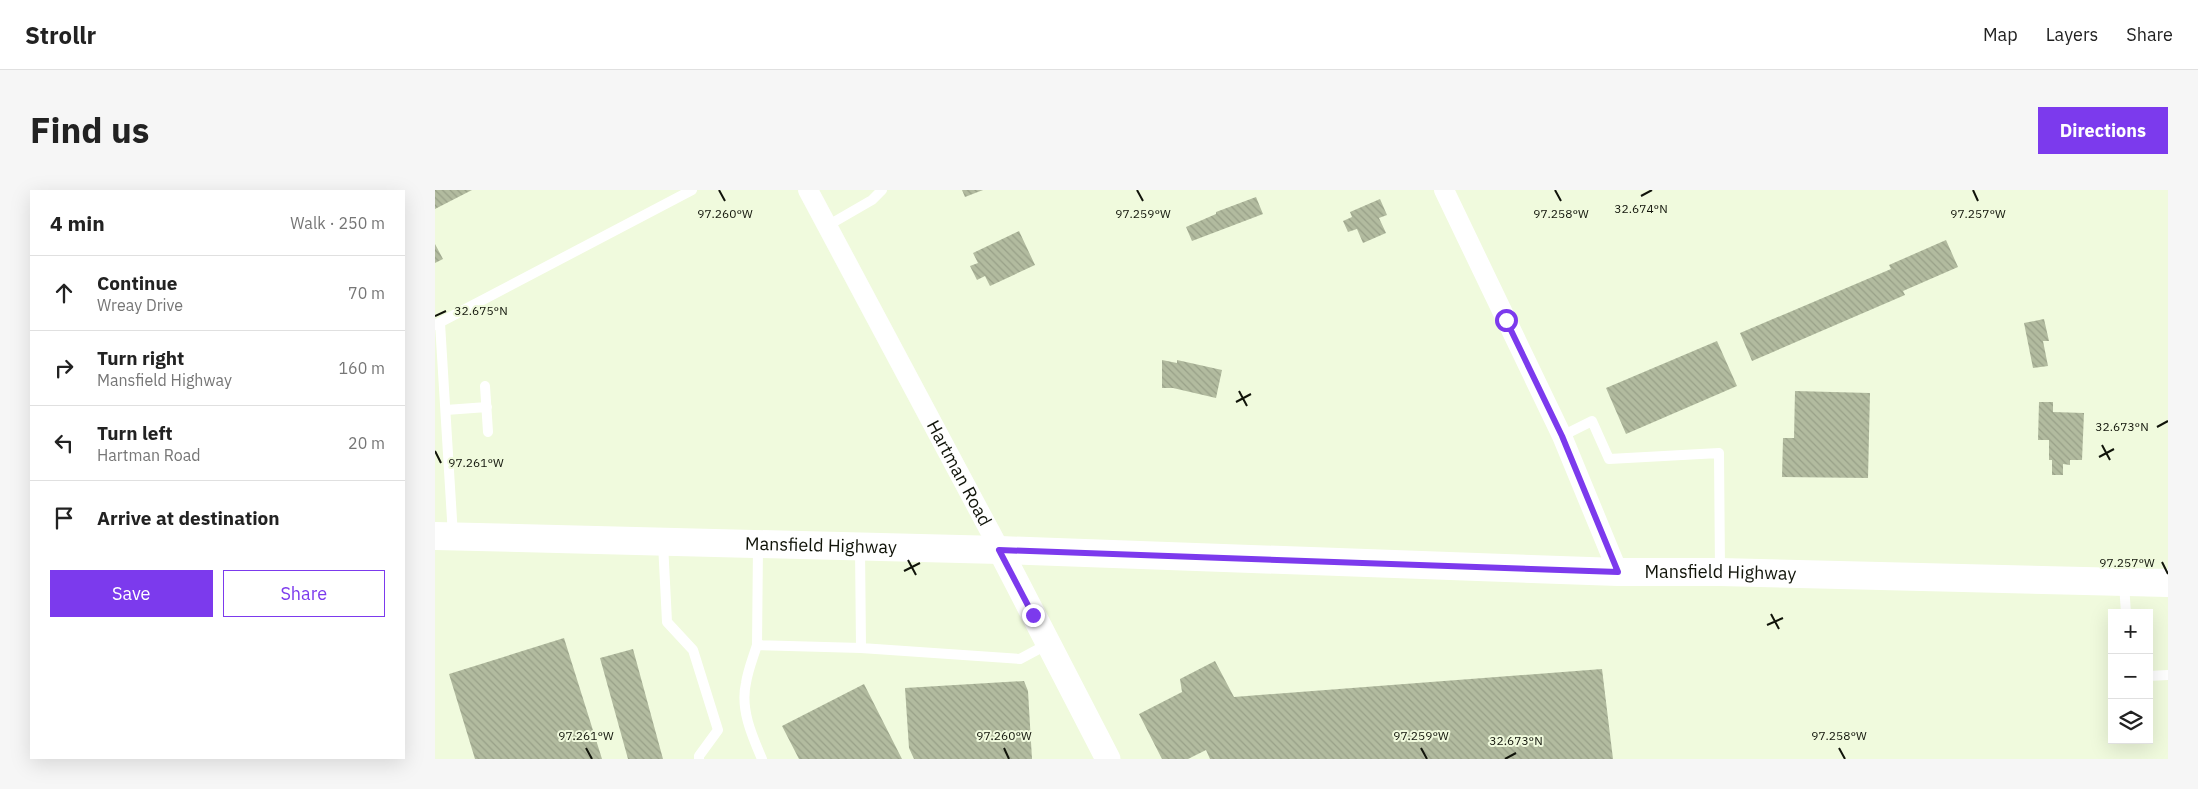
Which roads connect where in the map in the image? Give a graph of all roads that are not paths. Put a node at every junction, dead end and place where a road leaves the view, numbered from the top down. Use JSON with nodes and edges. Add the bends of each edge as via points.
{"nodes":[{"id":1,"x":692,"y":190,"type":"edge"},
{"id":2,"x":808,"y":190,"type":"edge"},
{"id":3,"x":882,"y":190,"type":"edge"},
{"id":4,"x":1444,"y":190,"type":"edge"},
{"id":5,"x":827,"y":226,"type":"junction"},
{"id":6,"x":438,"y":324,"type":"edge"},
{"id":7,"x":485,"y":386,"type":"dead end"},
{"id":8,"x":487,"y":408,"type":"junction"},
{"id":9,"x":445,"y":410,"type":"junction"},
{"id":10,"x":488,"y":432,"type":"dead end"},
{"id":11,"x":1562,"y":436,"type":"junction"},
{"id":12,"x":444,"y":536,"type":"edge"},
{"id":13,"x":663,"y":542,"type":"junction"},
{"id":14,"x":758,"y":544,"type":"junction"},
{"id":15,"x":860,"y":547,"type":"junction"},
{"id":16,"x":999,"y":550,"type":"junction"},
{"id":17,"x":1618,"y":572,"type":"junction"},
{"id":18,"x":1720,"y":572,"type":"junction"},
{"id":19,"x":2124,"y":582,"type":"junction"},
{"id":20,"x":2168,"y":583,"type":"edge"},
{"id":21,"x":2126,"y":609,"type":"edge"},
{"id":22,"x":1048,"y":644,"type":"junction"},
{"id":23,"x":757,"y":645,"type":"junction"},
{"id":24,"x":861,"y":648,"type":"junction"},
{"id":25,"x":2168,"y":675,"type":"edge"},
{"id":26,"x":2153,"y":676,"type":"edge"},
{"id":27,"x":699,"y":759,"type":"edge"},
{"id":28,"x":762,"y":759,"type":"edge"},
{"id":29,"x":1108,"y":759,"type":"edge"}],
"edges":[{"from":1,"to":6,"type":"lane"},
{"from":2,"to":5,"type":"street","name":"Hartman Road"},
{"from":3,"to":5,"type":"lane","via":[[865,205]]},
{"from":4,"to":11,"type":"street"},
{"from":5,"to":16,"type":"street","name":"Hartman Road"},
{"from":6,"to":9,"type":"lane"},
{"from":7,"to":8,"type":"lane"},
{"from":8,"to":9,"type":"lane"},
{"from":8,"to":10,"type":"lane"},
{"from":9,"to":12,"type":"lane"},
{"from":11,"to":17,"type":"street"},
{"from":11,"to":18,"type":"lane","via":[[1592,421],[1609,459],[1719,453]]},
{"from":12,"to":13,"type":"main road","name":"Mansfield Highway"},
{"from":13,"to":14,"type":"main road","name":"Mansfield Highway"},
{"from":13,"to":27,"type":"lane","via":[[667,622],[693,650],[718,730]]},
{"from":14,"to":15,"type":"main road","name":"Mansfield Highway"},
{"from":14,"to":23,"type":"lane"},
{"from":15,"to":16,"type":"main road","name":"Mansfield Highway"},
{"from":15,"to":24,"type":"lane"},
{"from":16,"to":17,"type":"main road","name":"Mansfield Highway"},
{"from":16,"to":22,"type":"street","name":"Hartman Road"},
{"from":17,"to":18,"type":"main road","name":"Mansfield Highway"},
{"from":18,"to":19,"type":"main road","name":"Mansfield Highway"},
{"from":19,"to":20,"type":"main road","name":"Mansfield Highway"},
{"from":19,"to":21,"type":"lane"},
{"from":22,"to":24,"type":"lane","via":[[1020,659]]},
{"from":22,"to":29,"type":"street","name":"Hartman Road"},
{"from":23,"to":24,"type":"lane"},
{"from":23,"to":28,"type":"lane","via":[[745,685],[746,710]]},
{"from":25,"to":26,"type":"lane"}]}
